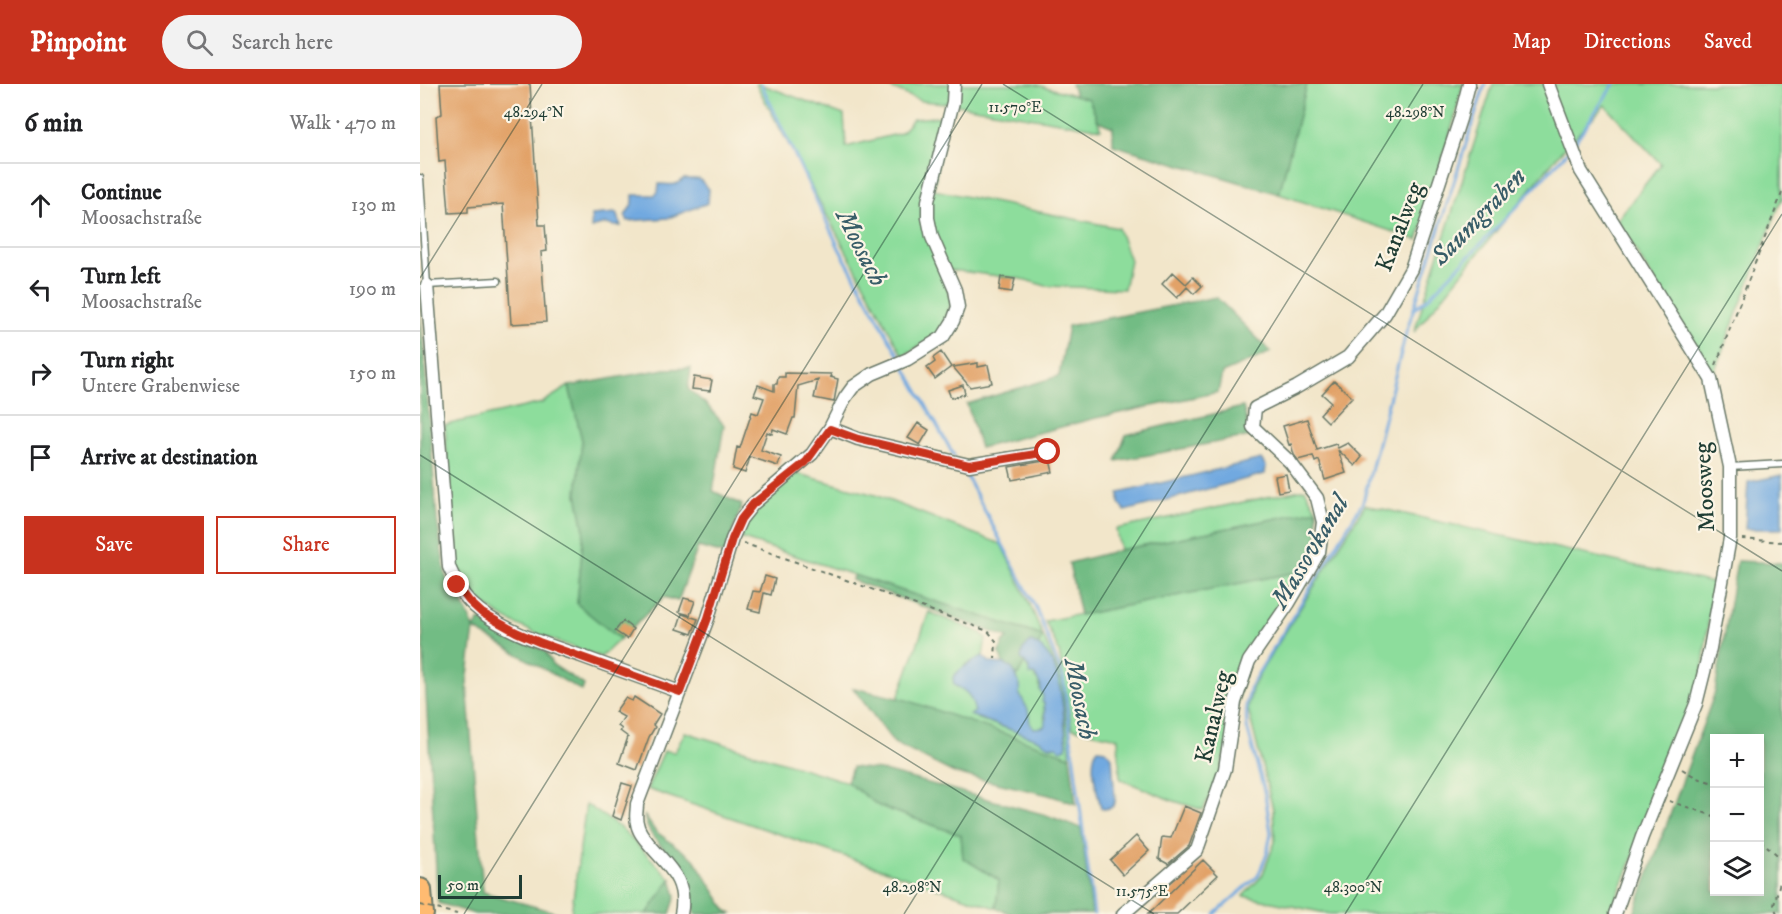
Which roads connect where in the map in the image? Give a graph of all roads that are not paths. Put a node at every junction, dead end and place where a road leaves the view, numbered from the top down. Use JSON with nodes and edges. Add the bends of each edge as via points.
{"nodes":[{"id":1,"x":954,"y":84,"type":"edge"},
{"id":2,"x":1469,"y":84,"type":"edge"},
{"id":3,"x":1548,"y":84,"type":"edge"},
{"id":4,"x":420,"y":178,"type":"edge"},
{"id":5,"x":498,"y":281,"type":"dead end"},
{"id":6,"x":427,"y":285,"type":"junction"},
{"id":7,"x":830,"y":429,"type":"junction"},
{"id":8,"x":1048,"y":452,"type":"dead end"},
{"id":9,"x":1782,"y":464,"type":"edge"},
{"id":10,"x":1730,"y":467,"type":"junction"},
{"id":11,"x":680,"y":692,"type":"junction"},
{"id":12,"x":420,"y":890,"type":"edge"},
{"id":13,"x":422,"y":914,"type":"edge"},
{"id":14,"x":681,"y":914,"type":"edge"},
{"id":15,"x":1123,"y":914,"type":"edge"},
{"id":16,"x":1615,"y":914,"type":"edge"}],
"edges":[{"from":1,"to":7,"type":"street","via":[[928,201],[932,237],[955,290],[958,307],[953,321],[943,337],[853,387]]},
{"from":2,"to":15,"type":"street","name":"Kanalweg","via":[[1411,269],[1385,314],[1348,357],[1255,408],[1253,427],[1290,462],[1317,498],[1323,522],[1319,552],[1249,662],[1235,702],[1225,768],[1197,850]]},
{"from":3,"to":10,"type":"street","name":"Moosweg","via":[[1581,171],[1711,379]]},
{"from":4,"to":6,"type":"lane"},
{"from":5,"to":6,"type":"lane"},
{"from":6,"to":11,"type":"street","via":[[450,567],[457,585],[482,613],[516,632]]},
{"from":7,"to":8,"type":"street","via":[[969,465]]},
{"from":7,"to":11,"type":"street","via":[[806,462],[753,504],[741,519]]},
{"from":9,"to":10,"type":"lane"},
{"from":10,"to":16,"type":"street","name":"Moosweg","via":[[1730,538],[1696,704]]},
{"from":11,"to":14,"type":"street","via":[[637,804],[636,823],[674,872],[684,903]]},
{"from":12,"to":13,"type":"highway"}]}
